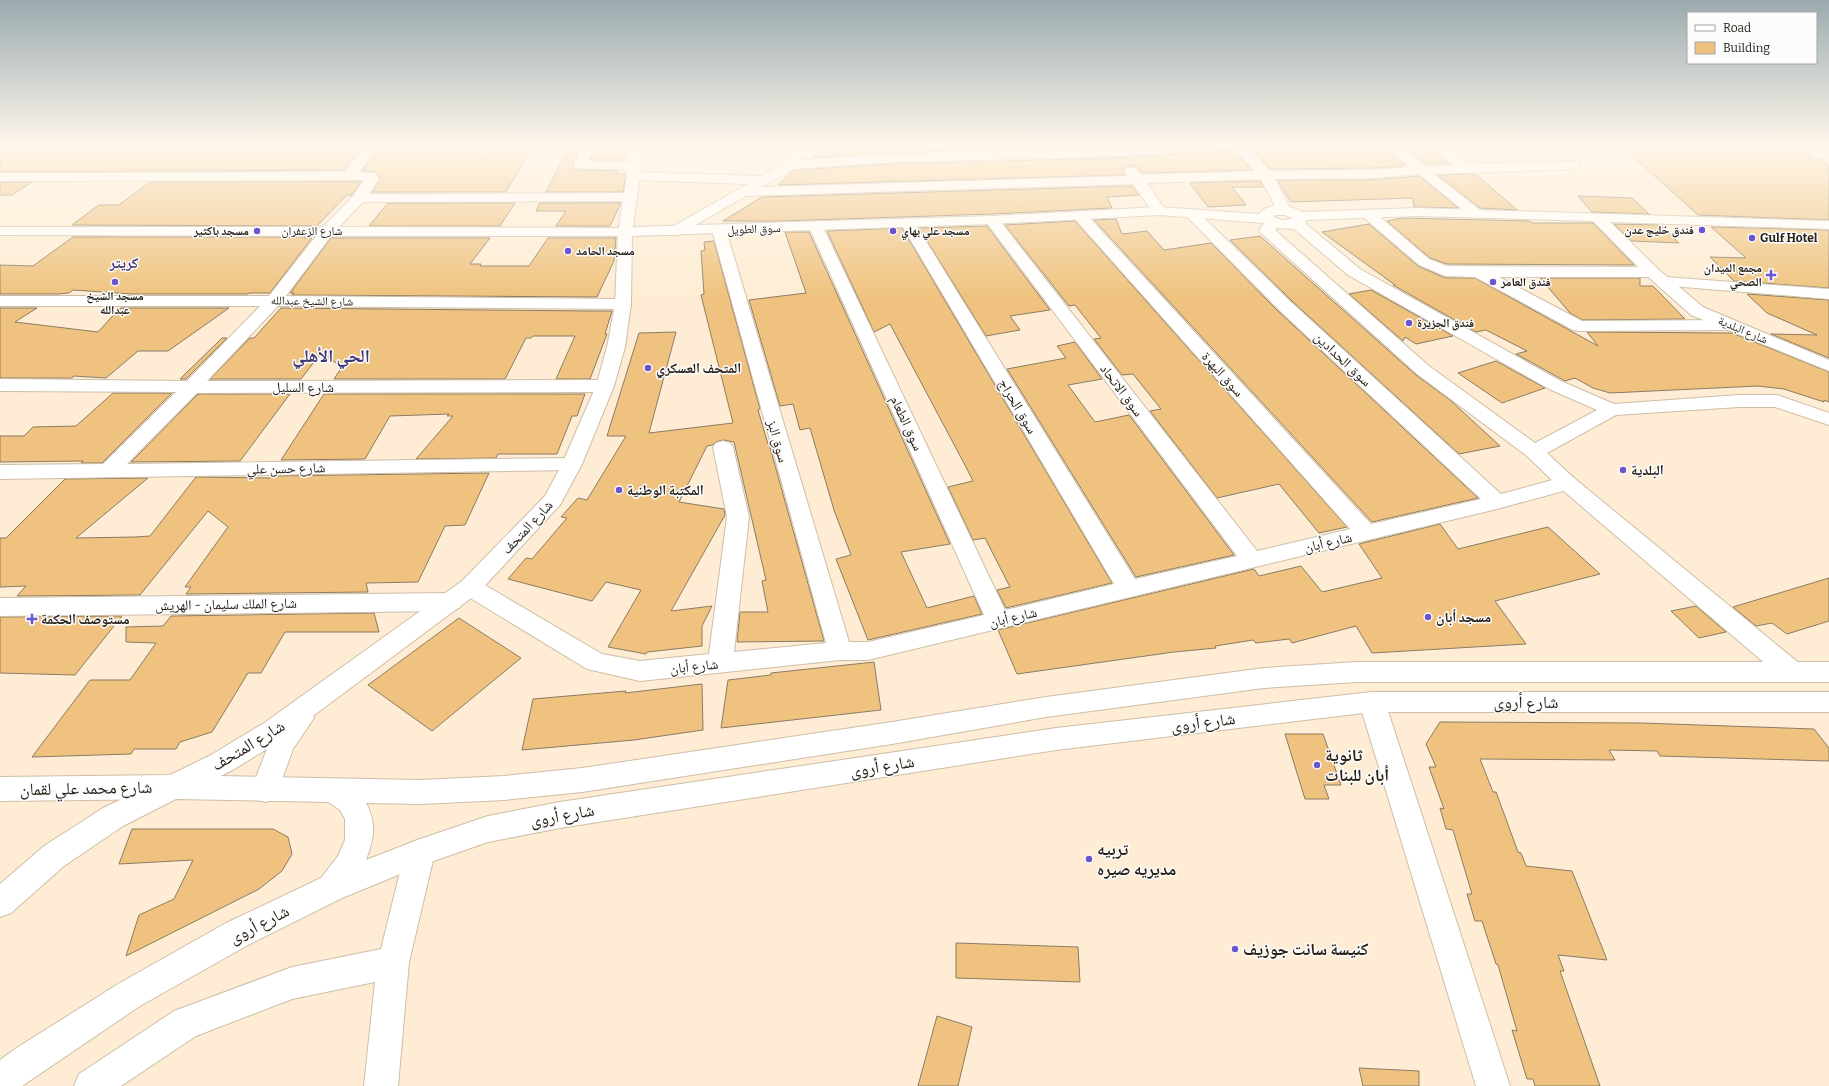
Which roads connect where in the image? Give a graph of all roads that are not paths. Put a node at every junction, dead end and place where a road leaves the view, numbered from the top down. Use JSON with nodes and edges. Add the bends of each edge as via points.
{"nodes":[{"id":1,"x":361,"y":195,"type":"edge"},
{"id":2,"x":739,"y":195,"type":"edge"},
{"id":3,"x":1148,"y":195,"type":"edge"},
{"id":4,"x":1270,"y":195,"type":"edge"},
{"id":5,"x":1453,"y":195,"type":"edge"},
{"id":6,"x":629,"y":197,"type":"joint"},
{"id":7,"x":359,"y":198,"type":"junction"},
{"id":8,"x":1159,"y":211,"type":"junction"},
{"id":9,"x":1191,"y":213,"type":"junction"},
{"id":10,"x":1475,"y":213,"type":"junction"},
{"id":11,"x":1368,"y":214,"type":"junction"},
{"id":12,"x":1080,"y":216,"type":"junction"},
{"id":13,"x":1275,"y":218,"type":"junction"},
{"id":14,"x":1598,"y":218,"type":"junction"},
{"id":15,"x":992,"y":220,"type":"junction"},
{"id":16,"x":1298,"y":220,"type":"junction"},
{"id":17,"x":907,"y":222,"type":"junction"},
{"id":18,"x":1829,"y":224,"type":"edge"},
{"id":19,"x":816,"y":227,"type":"junction"},
{"id":20,"x":719,"y":230,"type":"junction"},
{"id":21,"x":0,"y":231,"type":"edge"},
{"id":22,"x":327,"y":231,"type":"junction"},
{"id":23,"x":625,"y":232,"type":"junction"},
{"id":24,"x":673,"y":232,"type":"junction"},
{"id":25,"x":1478,"y":272,"type":"junction"},
{"id":26,"x":1658,"y":277,"type":"junction"},
{"id":27,"x":1374,"y":284,"type":"junction"},
{"id":28,"x":1333,"y":290,"type":"junction"},
{"id":29,"x":1829,"y":294,"type":"edge"},
{"id":30,"x":0,"y":300,"type":"edge"},
{"id":31,"x":274,"y":301,"type":"junction"},
{"id":32,"x":623,"y":304,"type":"junction"},
{"id":33,"x":1730,"y":326,"type":"junction"},
{"id":34,"x":1829,"y":366,"type":"edge"},
{"id":35,"x":0,"y":385,"type":"edge"},
{"id":36,"x":605,"y":386,"type":"junction"},
{"id":37,"x":192,"y":387,"type":"junction"},
{"id":38,"x":1612,"y":410,"type":"junction"},
{"id":39,"x":1829,"y":419,"type":"edge"},
{"id":40,"x":723,"y":447,"type":"dead end"},
{"id":41,"x":1534,"y":452,"type":"junction"},
{"id":42,"x":572,"y":464,"type":"junction"},
{"id":43,"x":108,"y":471,"type":"junction"},
{"id":44,"x":0,"y":472,"type":"edge"},
{"id":45,"x":1567,"y":483,"type":"junction"},
{"id":46,"x":1497,"y":502,"type":"junction"},
{"id":47,"x":1366,"y":533,"type":"junction"},
{"id":48,"x":1252,"y":560,"type":"junction"},
{"id":49,"x":470,"y":587,"type":"junction"},
{"id":50,"x":1129,"y":589,"type":"junction"},
{"id":51,"x":451,"y":602,"type":"junction"},
{"id":52,"x":0,"y":607,"type":"edge"},
{"id":53,"x":998,"y":620,"type":"junction"},
{"id":54,"x":840,"y":650,"type":"junction"},
{"id":55,"x":720,"y":663,"type":"junction"},
{"id":56,"x":1791,"y":671,"type":"junction"},
{"id":57,"x":1357,"y":672,"type":"junction"},
{"id":58,"x":1829,"y":672,"type":"edge"},
{"id":59,"x":319,"y":699,"type":"junction"},
{"id":60,"x":1372,"y":702,"type":"junction"},
{"id":61,"x":1823,"y":702,"type":"edge"},
{"id":62,"x":173,"y":787,"type":"junction"},
{"id":63,"x":0,"y":789,"type":"edge"},
{"id":64,"x":265,"y":790,"type":"junction"},
{"id":65,"x":333,"y":791,"type":"junction"},
{"id":66,"x":420,"y":852,"type":"junction"},
{"id":67,"x":331,"y":888,"type":"junction"},
{"id":68,"x":0,"y":903,"type":"edge"},
{"id":69,"x":393,"y":962,"type":"junction"},
{"id":70,"x":13,"y":1066,"type":"edge"},
{"id":71,"x":0,"y":1081,"type":"edge"},
{"id":72,"x":91,"y":1086,"type":"edge"},
{"id":73,"x":381,"y":1086,"type":"edge"},
{"id":74,"x":1493,"y":1086,"type":"edge"}],
"edges":[{"from":1,"to":7,"type":"street"},
{"from":2,"to":24,"type":"street"},
{"from":3,"to":8,"type":"street"},
{"from":4,"to":13,"type":"street"},
{"from":5,"to":10,"type":"street"},
{"from":6,"to":7,"type":"street"},
{"from":6,"to":23,"type":"street","name":"شارع المتحف"},
{"from":7,"to":22,"type":"street"},
{"from":8,"to":9,"type":"street","name":"سوق الطويل"},
{"from":8,"to":12,"type":"street","name":"سوق الطويل"},
{"from":9,"to":13,"type":"street","name":"سوق الطويل"},
{"from":9,"to":46,"type":"street","name":"سوق الحدادين","via":[[1285,306]]},
{"from":10,"to":11,"type":"street","name":"سوق الطويل"},
{"from":10,"to":14,"type":"street","name":"سوق الطويل"},
{"from":11,"to":16,"type":"street","name":"سوق الطويل"},
{"from":11,"to":25,"type":"street","via":[[1424,262],[1445,271]]},
{"from":12,"to":15,"type":"street","name":"سوق الطويل"},
{"from":12,"to":47,"type":"street","name":"سوق البهرة"},
{"from":13,"to":16,"type":"street","name":"سوق الطويل","via":[[1287,225]]},
{"from":13,"to":28,"type":"street","via":[[1266,230]]},
{"from":14,"to":18,"type":"street","name":"سوق الطويل"},
{"from":14,"to":26,"type":"street","name":"شارع البلدية"},
{"from":15,"to":17,"type":"street","name":"سوق الطويل"},
{"from":15,"to":48,"type":"street","name":"سوق الاتحاد"},
{"from":16,"to":27,"type":"street","via":[[1354,272]]},
{"from":17,"to":19,"type":"street","name":"سوق الطويل"},
{"from":17,"to":50,"type":"street","name":"سوق الحراج"},
{"from":19,"to":20,"type":"street","name":"سوق الطويل"},
{"from":19,"to":53,"type":"street","name":"سوق الطعام"},
{"from":20,"to":24,"type":"street","name":"سوق الطويل"},
{"from":20,"to":54,"type":"street","name":"سوق البز"},
{"from":21,"to":22,"type":"street","name":"شارع الزعفران"},
{"from":22,"to":23,"type":"street","name":"شارع الزعفران"},
{"from":22,"to":31,"type":"street"},
{"from":23,"to":24,"type":"street","name":"سوق الطويل"},
{"from":23,"to":32,"type":"street","name":"شارع المتحف"},
{"from":25,"to":26,"type":"street"},
{"from":25,"to":33,"type":"street","via":[[1579,326]]},
{"from":26,"to":29,"type":"street"},
{"from":26,"to":33,"type":"street","name":"شارع البلدية","via":[[1697,311]]},
{"from":27,"to":28,"type":"street"},
{"from":27,"to":38,"type":"street","via":[[1555,385]]},
{"from":28,"to":41,"type":"street","via":[[1423,370]]},
{"from":30,"to":31,"type":"street","name":"شارع الشيخ عبدالله"},
{"from":31,"to":32,"type":"street","name":"شارع الشيخ عبدالله"},
{"from":31,"to":37,"type":"street"},
{"from":32,"to":36,"type":"street","name":"شارع المتحف","via":[[616,347]]},
{"from":33,"to":34,"type":"street","name":"شارع البلدية"},
{"from":35,"to":37,"type":"street","name":"شارع السليل"},
{"from":36,"to":37,"type":"street","name":"شارع السليل"},
{"from":36,"to":42,"type":"street","name":"شارع المتحف"},
{"from":37,"to":43,"type":"street"},
{"from":38,"to":39,"type":"street","via":[[1739,401],[1777,401]]},
{"from":38,"to":41,"type":"street"},
{"from":40,"to":55,"type":"street","via":[[738,517]]},
{"from":41,"to":45,"type":"street"},
{"from":42,"to":43,"type":"street","name":"شارع حسن علي"},
{"from":42,"to":49,"type":"street","name":"شارع المتحف","via":[[553,500]]},
{"from":43,"to":44,"type":"street","name":"شارع حسن علي"},
{"from":45,"to":46,"type":"street","name":"شارع أبان"},
{"from":45,"to":56,"type":"street"},
{"from":46,"to":47,"type":"street","name":"شارع أبان"},
{"from":47,"to":48,"type":"street","name":"شارع أبان"},
{"from":48,"to":50,"type":"street","name":"شارع أبان"},
{"from":49,"to":51,"type":"street","name":"شارع المتحف"},
{"from":49,"to":55,"type":"street","name":"شارع أبان","via":[[596,662],[640,671]]},
{"from":50,"to":53,"type":"street","name":"شارع أبان"},
{"from":51,"to":52,"type":"street","name":"شارع الملك سليمان - الهريش"},
{"from":51,"to":59,"type":"street","name":"شارع المتحف"},
{"from":53,"to":54,"type":"street","name":"شارع أبان","via":[[868,651]]},
{"from":54,"to":55,"type":"street","name":"شارع أبان"},
{"from":56,"to":57,"type":"street","name":"شارع أروى"},
{"from":56,"to":58,"type":"street","name":"شارع أروى"},
{"from":56,"to":61,"type":"street"},
{"from":57,"to":60,"type":"street"},
{"from":57,"to":65,"type":"street","name":"شارع أروى","via":[[1264,678],[1046,707],[582,780],[504,788],[421,792]]},
{"from":59,"to":62,"type":"street","name":"شارع المتحف","via":[[273,732]]},
{"from":59,"to":64,"type":"street","name":"شارع المتحف","via":[[292,727],[274,759]]},
{"from":60,"to":61,"type":"street","name":"شارع أروى"},
{"from":60,"to":66,"type":"street","name":"شارع أروى","via":[[1056,739],[560,815],[488,828]]},
{"from":60,"to":74,"type":"street"},
{"from":62,"to":63,"type":"street","name":"شارع محمد علي لقمان"},
{"from":62,"to":64,"type":"street","name":"شارع أروى"},
{"from":62,"to":68,"type":"street","name":"شارع المتحف","via":[[113,817],[54,856]]},
{"from":64,"to":65,"type":"street","name":"شارع أروى"},
{"from":65,"to":67,"type":"street","via":[[350,801],[359,818],[359,840],[350,864]]},
{"from":66,"to":67,"type":"street","name":"شارع أروى"},
{"from":66,"to":69,"type":"street"},
{"from":67,"to":70,"type":"street","name":"شارع أروى","via":[[237,934]]},
{"from":69,"to":72,"type":"street","via":[[292,983],[186,1023]]},
{"from":69,"to":73,"type":"street"},
{"from":70,"to":71,"type":"street","name":"شارع أروى"}]}
